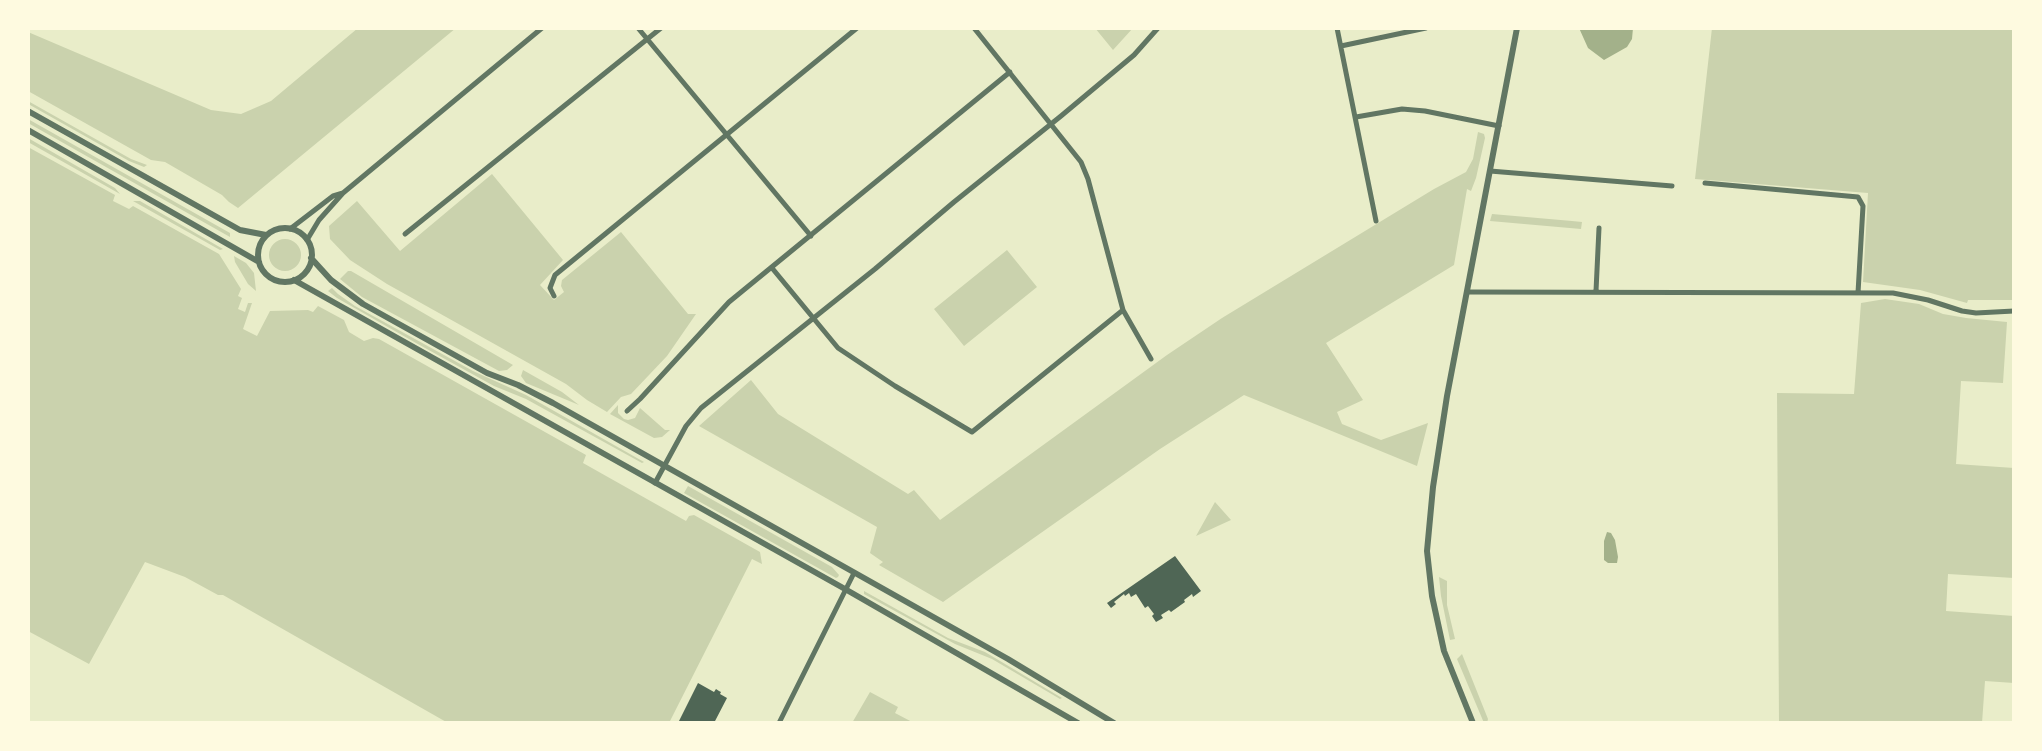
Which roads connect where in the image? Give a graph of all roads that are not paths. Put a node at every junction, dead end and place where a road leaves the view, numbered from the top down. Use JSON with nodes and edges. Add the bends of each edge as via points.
{"nodes":[{"id":1,"x":542,"y":28,"type":"edge"},
{"id":2,"x":638,"y":28,"type":"edge"},
{"id":3,"x":661,"y":28,"type":"edge"},
{"id":4,"x":857,"y":28,"type":"edge"},
{"id":5,"x":974,"y":28,"type":"edge"},
{"id":6,"x":1158,"y":28,"type":"edge"},
{"id":7,"x":1338,"y":28,"type":"edge"},
{"id":8,"x":1426,"y":28,"type":"edge"},
{"id":9,"x":1517,"y":28,"type":"edge"},
{"id":10,"x":647,"y":39,"type":"junction"},
{"id":11,"x":1341,"y":46,"type":"junction"},
{"id":12,"x":1010,"y":72,"type":"junction"},
{"id":13,"x":28,"y":111,"type":"edge"},
{"id":14,"x":1356,"y":117,"type":"junction"},
{"id":15,"x":1052,"y":124,"type":"junction"},
{"id":16,"x":1499,"y":126,"type":"junction"},
{"id":17,"x":28,"y":130,"type":"edge"},
{"id":18,"x":728,"y":135,"type":"junction"},
{"id":19,"x":1490,"y":171,"type":"junction"},
{"id":20,"x":1705,"y":183,"type":"dead end"},
{"id":21,"x":1672,"y":186,"type":"dead end"},
{"id":22,"x":343,"y":193,"type":"junction"},
{"id":23,"x":1376,"y":220,"type":"dead end"},
{"id":24,"x":1599,"y":228,"type":"dead end"},
{"id":25,"x":290,"y":229,"type":"junction"},
{"id":26,"x":405,"y":234,"type":"dead end"},
{"id":27,"x":266,"y":235,"type":"junction"},
{"id":28,"x":811,"y":236,"type":"junction"},
{"id":29,"x":307,"y":240,"type":"junction"},
{"id":30,"x":311,"y":258,"type":"junction"},
{"id":31,"x":258,"y":262,"type":"junction"},
{"id":32,"x":772,"y":268,"type":"junction"},
{"id":33,"x":294,"y":280,"type":"junction"},
{"id":34,"x":1596,"y":291,"type":"junction"},
{"id":35,"x":1467,"y":292,"type":"junction"},
{"id":36,"x":1858,"y":293,"type":"junction"},
{"id":37,"x":554,"y":296,"type":"dead end"},
{"id":38,"x":1123,"y":310,"type":"junction"},
{"id":39,"x":2014,"y":311,"type":"edge"},
{"id":40,"x":813,"y":318,"type":"junction"},
{"id":41,"x":1151,"y":359,"type":"dead end"},
{"id":42,"x":627,"y":411,"type":"dead end"},
{"id":43,"x":664,"y":466,"type":"junction"},
{"id":44,"x":654,"y":483,"type":"junction"},
{"id":45,"x":854,"y":573,"type":"junction"},
{"id":46,"x":845,"y":589,"type":"junction"},
{"id":47,"x":779,"y":723,"type":"edge"},
{"id":48,"x":1079,"y":723,"type":"edge"},
{"id":49,"x":1114,"y":723,"type":"edge"},
{"id":50,"x":1473,"y":723,"type":"edge"}],
"edges":[{"from":1,"to":22,"type":"street"},
{"from":2,"to":10,"type":"street"},
{"from":3,"to":10,"type":"street"},
{"from":4,"to":18,"type":"street"},
{"from":5,"to":12,"type":"street"},
{"from":6,"to":15,"type":"street"},
{"from":7,"to":11,"type":"street"},
{"from":8,"to":11,"type":"street"},
{"from":9,"to":16,"type":"street"},
{"from":10,"to":18,"type":"street"},
{"from":10,"to":26,"type":"street"},
{"from":11,"to":14,"type":"street"},
{"from":12,"to":15,"type":"street"},
{"from":12,"to":28,"type":"street"},
{"from":13,"to":27,"type":"street","via":[[240,230]]},
{"from":14,"to":16,"type":"street","via":[[1402,109]]},
{"from":14,"to":23,"type":"street"},
{"from":15,"to":38,"type":"street","via":[[1088,179]]},
{"from":15,"to":40,"type":"street"},
{"from":16,"to":19,"type":"street"},
{"from":17,"to":31,"type":"street"},
{"from":18,"to":28,"type":"street"},
{"from":18,"to":37,"type":"street","via":[[555,275],[550,288]]},
{"from":19,"to":21,"type":"street"},
{"from":19,"to":35,"type":"street"},
{"from":20,"to":36,"type":"street","via":[[1858,197],[1863,206]]},
{"from":22,"to":25,"type":"street"},
{"from":22,"to":29,"type":"street"},
{"from":24,"to":34,"type":"street"},
{"from":25,"to":27,"type":"street"},
{"from":25,"to":29,"type":"street"},
{"from":27,"to":31,"type":"street"},
{"from":28,"to":32,"type":"street"},
{"from":29,"to":30,"type":"street"},
{"from":30,"to":33,"type":"street","via":[[306,271]]},
{"from":30,"to":43,"type":"street","via":[[363,304]]},
{"from":31,"to":33,"type":"street","via":[[272,279]]},
{"from":32,"to":40,"type":"street"},
{"from":32,"to":42,"type":"street","via":[[729,302]]},
{"from":33,"to":44,"type":"street"},
{"from":34,"to":35,"type":"street"},
{"from":34,"to":36,"type":"street"},
{"from":35,"to":50,"type":"street","via":[[1447,396],[1427,551],[1444,650]]},
{"from":36,"to":39,"type":"street","via":[[1894,293],[1976,313]]},
{"from":38,"to":40,"type":"street","via":[[972,432],[838,348]]},
{"from":38,"to":41,"type":"street"},
{"from":40,"to":43,"type":"street","via":[[701,408]]},
{"from":43,"to":44,"type":"street"},
{"from":43,"to":45,"type":"street"},
{"from":44,"to":46,"type":"street"},
{"from":45,"to":46,"type":"street"},
{"from":45,"to":49,"type":"street"},
{"from":46,"to":47,"type":"street"},
{"from":46,"to":48,"type":"street"}]}
